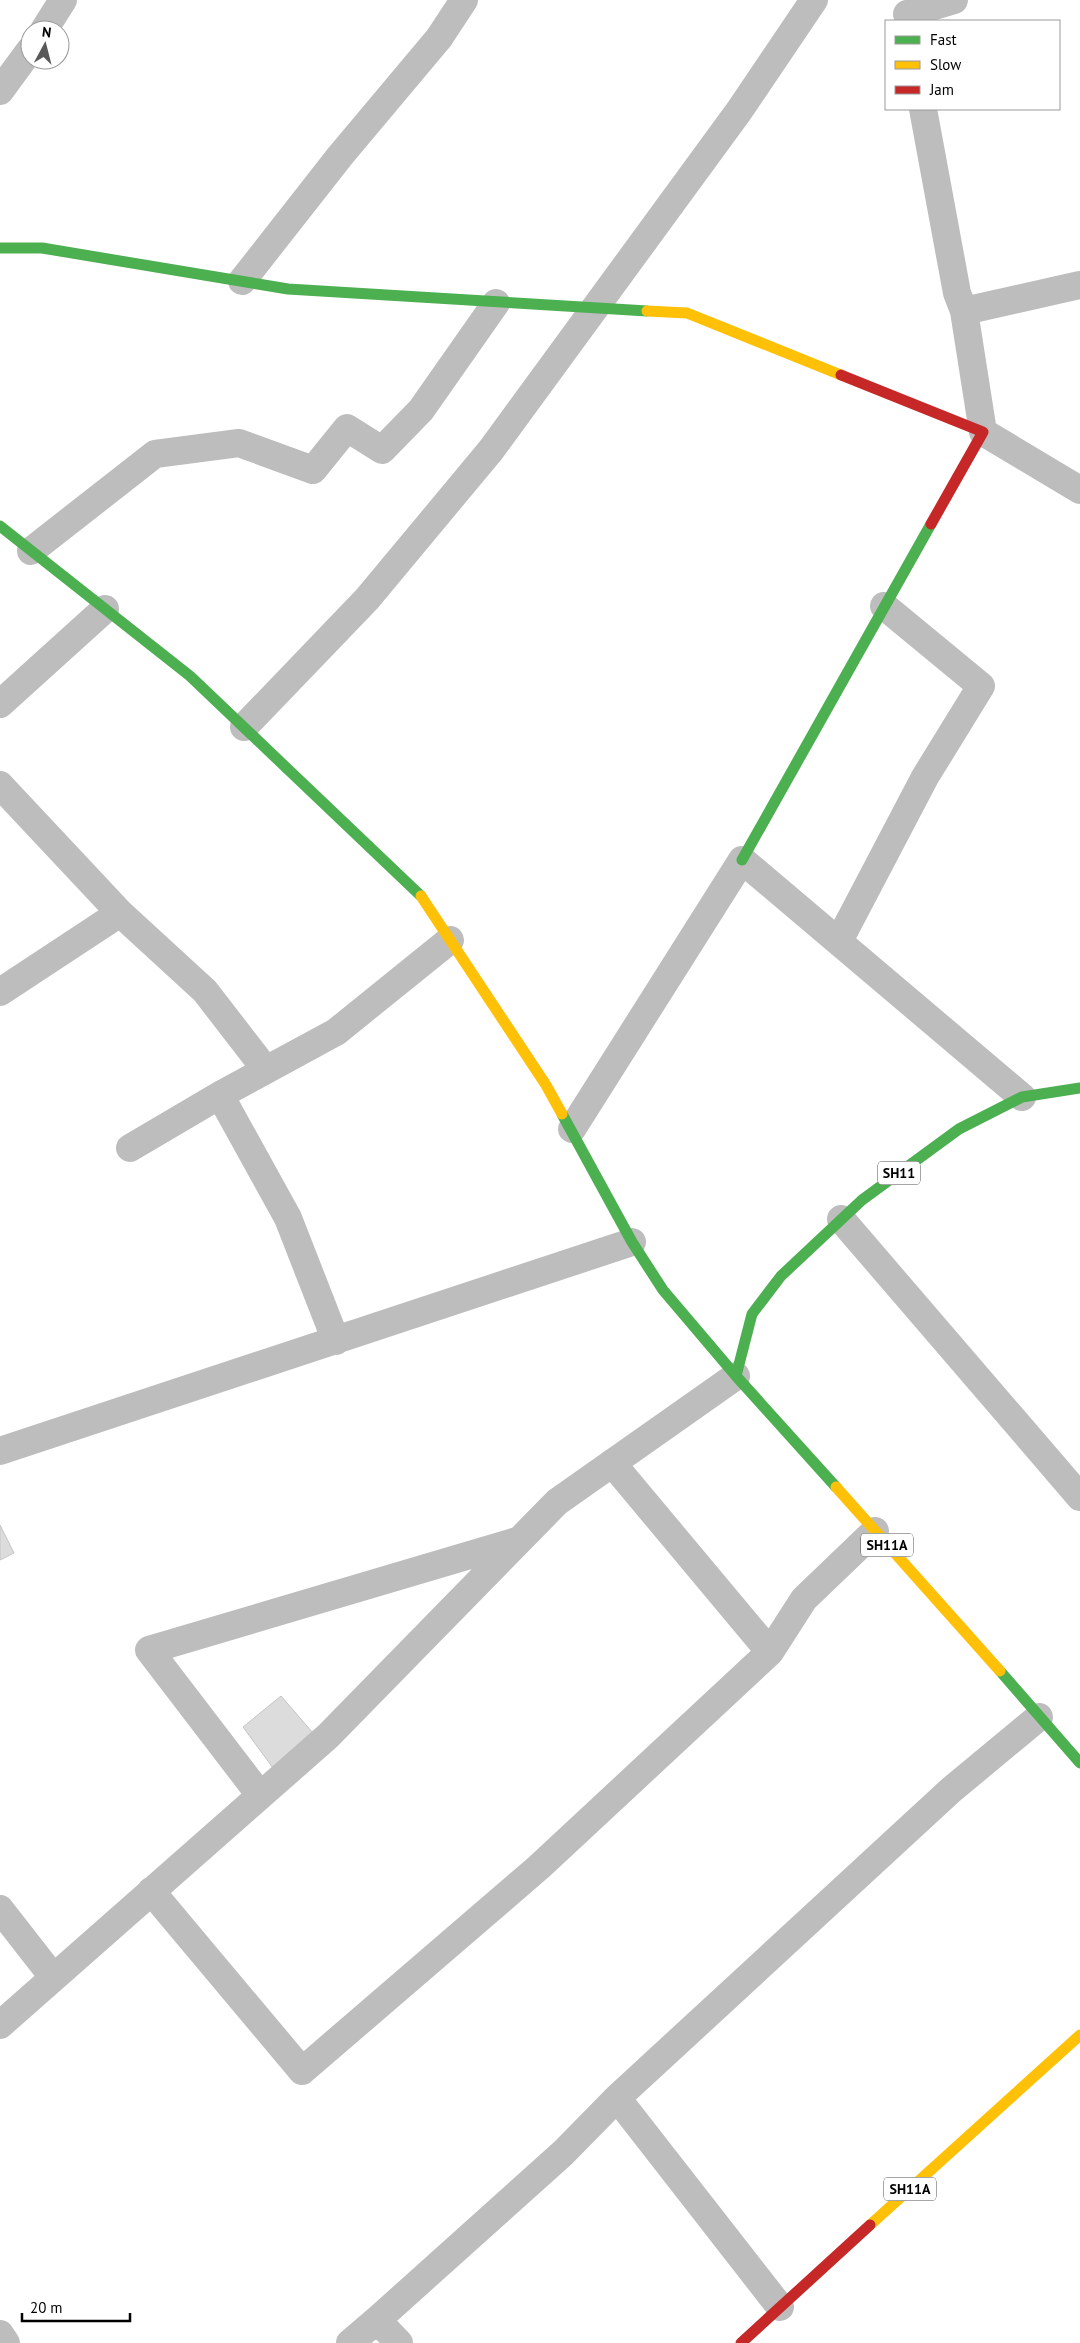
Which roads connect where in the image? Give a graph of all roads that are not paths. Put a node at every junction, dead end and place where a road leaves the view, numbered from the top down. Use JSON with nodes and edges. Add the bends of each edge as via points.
{"nodes":[{"id":1,"x":63,"y":0,"type":"edge"},
{"id":2,"x":464,"y":0,"type":"edge"},
{"id":3,"x":814,"y":0,"type":"edge"},
{"id":4,"x":954,"y":0,"type":"edge"},
{"id":5,"x":907,"y":12,"type":"edge"},
{"id":6,"x":50,"y":20,"type":"edge"},
{"id":7,"x":20,"y":64,"type":"edge"},
{"id":8,"x":0,"y":91,"type":"edge"},
{"id":9,"x":923,"y":110,"type":"edge"},
{"id":10,"x":0,"y":248,"type":"edge"},
{"id":11,"x":242,"y":281,"type":"junction"},
{"id":12,"x":1080,"y":285,"type":"edge"},
{"id":13,"x":496,"y":303,"type":"junction"},
{"id":14,"x":594,"y":307,"type":"junction"},
{"id":15,"x":964,"y":310,"type":"junction"},
{"id":16,"x":982,"y":432,"type":"junction"},
{"id":17,"x":1080,"y":490,"type":"edge"},
{"id":18,"x":0,"y":526,"type":"edge"},
{"id":19,"x":32,"y":551,"type":"junction"},
{"id":20,"x":884,"y":606,"type":"junction"},
{"id":21,"x":105,"y":609,"type":"junction"},
{"id":22,"x":0,"y":704,"type":"edge"},
{"id":23,"x":244,"y":727,"type":"junction"},
{"id":24,"x":0,"y":785,"type":"edge"},
{"id":25,"x":742,"y":860,"type":"junction"},
{"id":26,"x":120,"y":913,"type":"junction"},
{"id":27,"x":450,"y":940,"type":"junction"},
{"id":28,"x":838,"y":941,"type":"junction"},
{"id":29,"x":0,"y":992,"type":"edge"},
{"id":30,"x":266,"y":1070,"type":"junction"},
{"id":31,"x":1080,"y":1088,"type":"edge"},
{"id":32,"x":220,"y":1095,"type":"junction"},
{"id":33,"x":1022,"y":1097,"type":"junction"},
{"id":34,"x":572,"y":1129,"type":"junction"},
{"id":35,"x":130,"y":1148,"type":"dead end"},
{"id":36,"x":841,"y":1219,"type":"junction"},
{"id":37,"x":632,"y":1242,"type":"junction"},
{"id":38,"x":336,"y":1341,"type":"junction"},
{"id":39,"x":736,"y":1376,"type":"junction"},
{"id":40,"x":0,"y":1451,"type":"edge"},
{"id":41,"x":612,"y":1463,"type":"junction"},
{"id":42,"x":1080,"y":1497,"type":"edge"},
{"id":43,"x":875,"y":1531,"type":"junction"},
{"id":44,"x":519,"y":1541,"type":"junction"},
{"id":45,"x":770,"y":1652,"type":"junction"},
{"id":46,"x":1039,"y":1716,"type":"junction"},
{"id":47,"x":1080,"y":1763,"type":"edge"},
{"id":48,"x":260,"y":1795,"type":"junction"},
{"id":49,"x":151,"y":1891,"type":"junction"},
{"id":50,"x":0,"y":1909,"type":"edge"},
{"id":51,"x":54,"y":1977,"type":"junction"},
{"id":52,"x":0,"y":2025,"type":"edge"},
{"id":53,"x":1080,"y":2035,"type":"edge"},
{"id":54,"x":617,"y":2098,"type":"junction"},
{"id":55,"x":780,"y":2307,"type":"junction"},
{"id":56,"x":377,"y":2320,"type":"junction"},
{"id":57,"x":0,"y":2334,"type":"edge"},
{"id":58,"x":6,"y":2343,"type":"edge"},
{"id":59,"x":350,"y":2343,"type":"edge"},
{"id":60,"x":399,"y":2343,"type":"edge"},
{"id":61,"x":741,"y":2343,"type":"edge"}],
"edges":[{"from":1,"to":6,"type":"street"},
{"from":2,"to":11,"type":"street","via":[[439,38],[340,156]]},
{"from":3,"to":14,"type":"street","via":[[739,111]]},
{"from":4,"to":5,"type":"street"},
{"from":7,"to":8,"type":"street"},
{"from":9,"to":15,"type":"street","via":[[957,293]]},
{"from":10,"to":11,"type":"street","via":[[42,248]]},
{"from":11,"to":13,"type":"street","via":[[288,289]]},
{"from":12,"to":15,"type":"street"},
{"from":13,"to":14,"type":"street"},
{"from":13,"to":19,"type":"street","via":[[421,410],[382,450],[347,428],[313,470],[239,443],[155,454]]},
{"from":14,"to":16,"type":"street","via":[[687,313]]},
{"from":14,"to":23,"type":"street","via":[[492,450],[367,599]]},
{"from":15,"to":16,"type":"street"},
{"from":16,"to":17,"type":"street"},
{"from":16,"to":20,"type":"street"},
{"from":18,"to":19,"type":"street"},
{"from":19,"to":21,"type":"street"},
{"from":20,"to":25,"type":"street"},
{"from":20,"to":28,"type":"street","via":[[980,686],[925,777]]},
{"from":21,"to":22,"type":"street"},
{"from":21,"to":23,"type":"street","via":[[190,676]]},
{"from":23,"to":27,"type":"street","via":[[420,894]]},
{"from":24,"to":26,"type":"street"},
{"from":25,"to":28,"type":"street"},
{"from":25,"to":34,"type":"street"},
{"from":26,"to":29,"type":"street"},
{"from":26,"to":30,"type":"street","via":[[205,992]]},
{"from":27,"to":30,"type":"street","via":[[336,1032]]},
{"from":27,"to":34,"type":"street"},
{"from":28,"to":33,"type":"street"},
{"from":30,"to":32,"type":"street"},
{"from":31,"to":33,"type":"street","number":"SH11"},
{"from":32,"to":35,"type":"street"},
{"from":32,"to":38,"type":"street","via":[[288,1218]]},
{"from":33,"to":36,"type":"street","number":"SH11","via":[[959,1129]]},
{"from":34,"to":37,"type":"street"},
{"from":36,"to":39,"type":"street","number":"SH11","via":[[781,1276],[752,1314]]},
{"from":36,"to":42,"type":"street"},
{"from":37,"to":38,"type":"street"},
{"from":37,"to":39,"type":"street","via":[[663,1290]]},
{"from":38,"to":40,"type":"street"},
{"from":39,"to":41,"type":"street"},
{"from":39,"to":43,"type":"street","number":"SH11A"},
{"from":41,"to":44,"type":"street","via":[[557,1502]]},
{"from":41,"to":45,"type":"street"},
{"from":43,"to":45,"type":"street","via":[[804,1599]]},
{"from":43,"to":46,"type":"street","number":"SH11A"},
{"from":44,"to":48,"type":"street","via":[[328,1736]]},
{"from":44,"to":48,"type":"street","via":[[149,1650]]},
{"from":45,"to":49,"type":"street","via":[[539,1867],[302,2070]]},
{"from":46,"to":47,"type":"street","number":"SH11A"},
{"from":46,"to":54,"type":"street","via":[[951,1790]]},
{"from":48,"to":49,"type":"street"},
{"from":49,"to":51,"type":"street"},
{"from":50,"to":51,"type":"street"},
{"from":51,"to":52,"type":"street"},
{"from":53,"to":55,"type":"street","number":"SH11A"},
{"from":54,"to":55,"type":"street"},
{"from":54,"to":56,"type":"street","via":[[563,2153]]},
{"from":55,"to":61,"type":"street","number":"SH11A"},
{"from":56,"to":59,"type":"street"},
{"from":56,"to":60,"type":"street"},
{"from":57,"to":58,"type":"street"}]}
